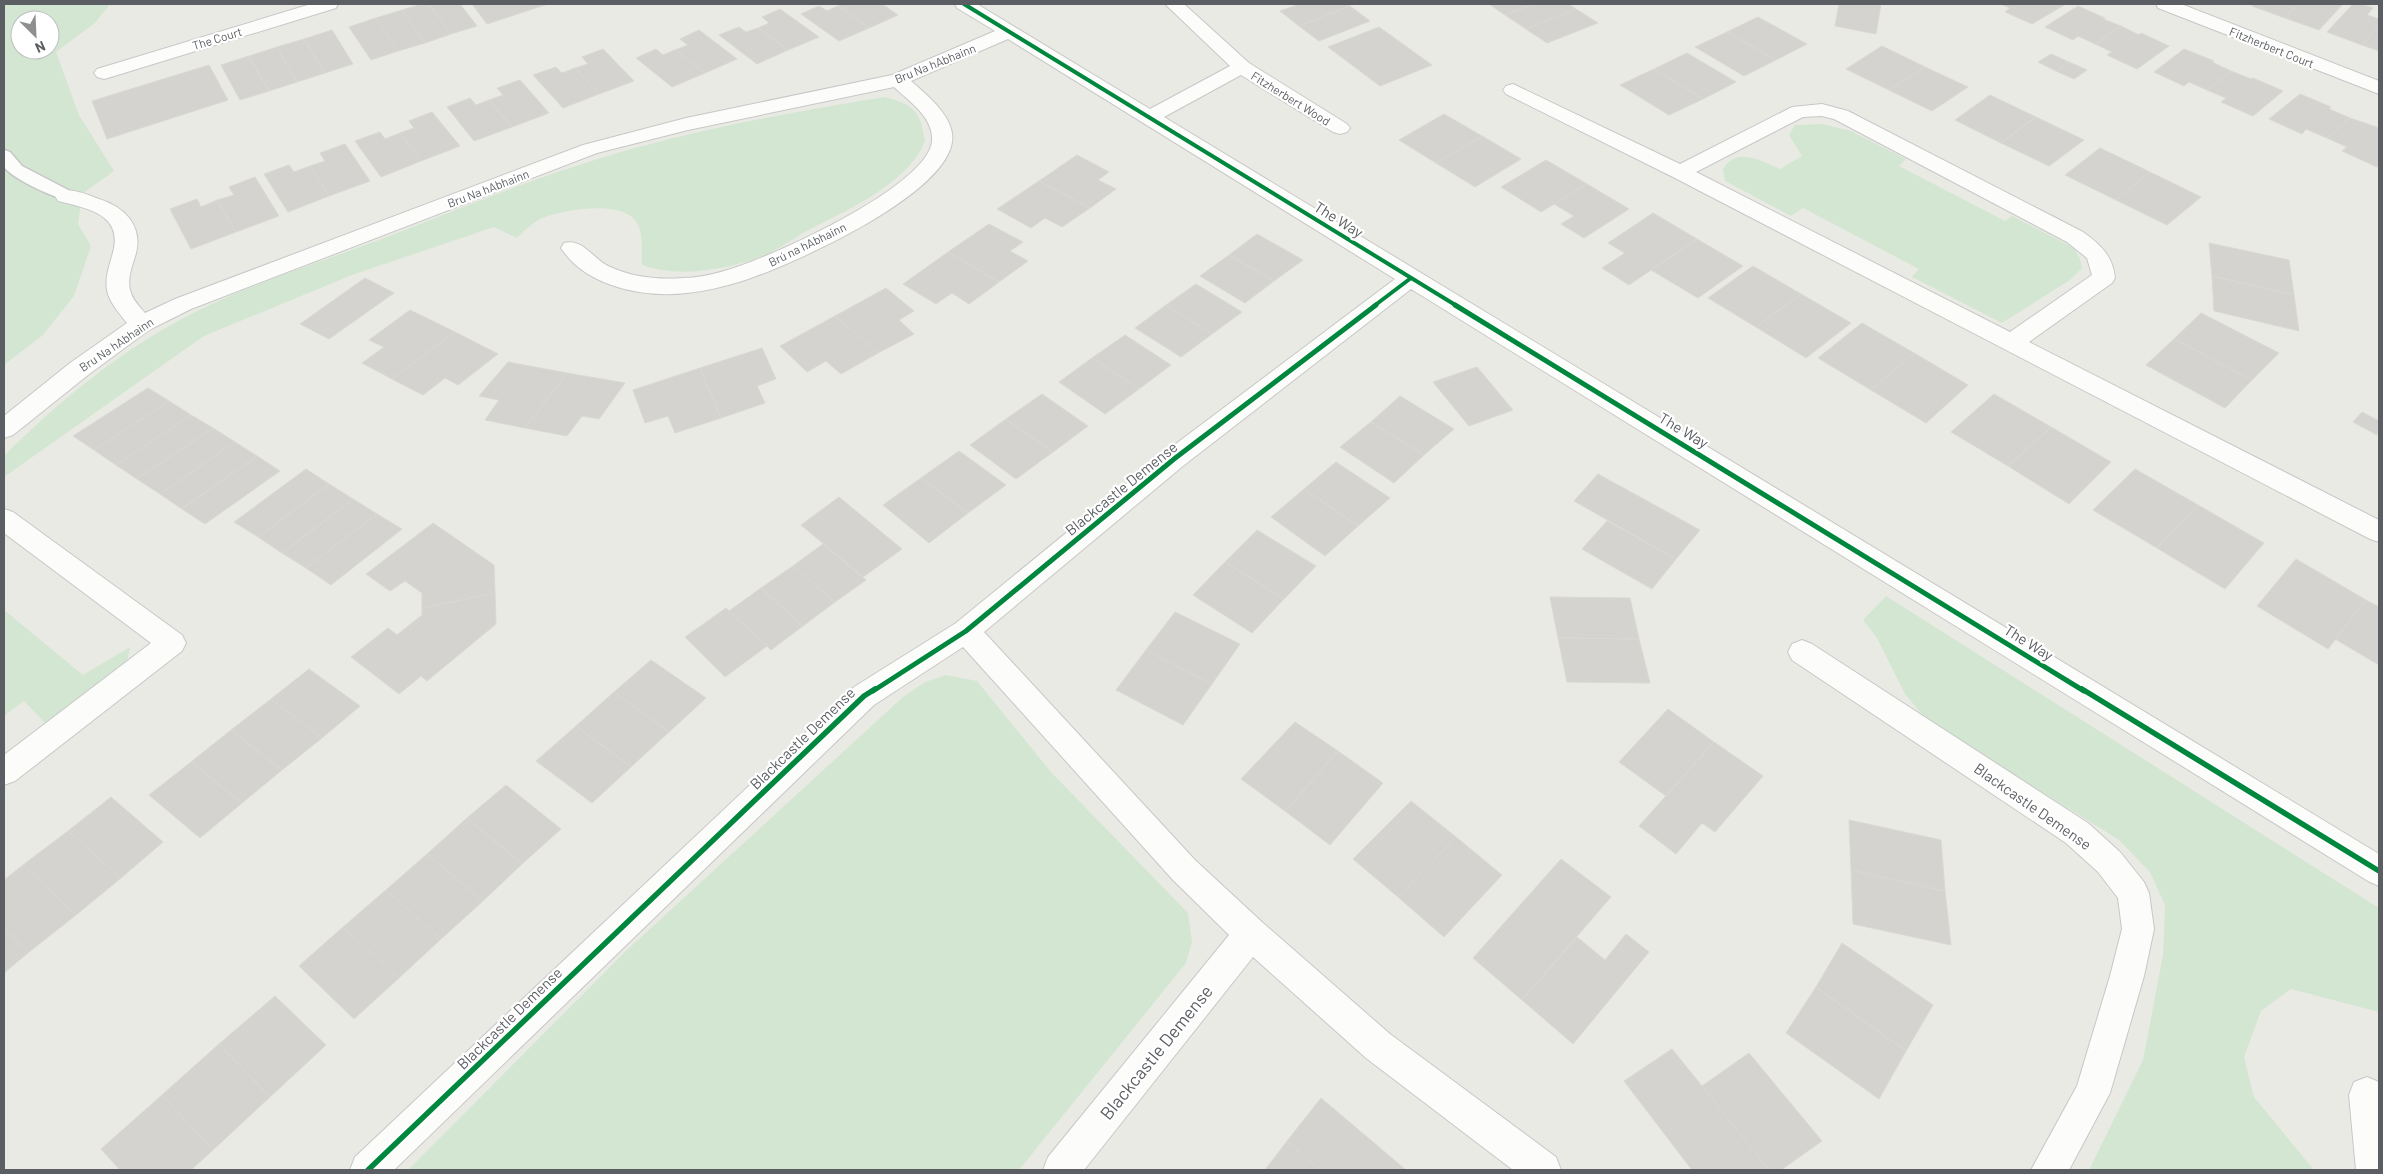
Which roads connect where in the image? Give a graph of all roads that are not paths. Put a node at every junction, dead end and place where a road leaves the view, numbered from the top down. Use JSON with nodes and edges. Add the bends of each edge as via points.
{"nodes":[{"id":1,"x":329,"y":4,"type":"edge"},
{"id":2,"x":1174,"y":4,"type":"edge"},
{"id":3,"x":2167,"y":4,"type":"edge"},
{"id":4,"x":970,"y":7,"type":"edge"},
{"id":5,"x":1009,"y":32,"type":"junction"},
{"id":6,"x":1242,"y":67,"type":"junction"},
{"id":7,"x":104,"y":73,"type":"dead end"},
{"id":8,"x":898,"y":80,"type":"junction"},
{"id":9,"x":2379,"y":88,"type":"edge"},
{"id":10,"x":1513,"y":90,"type":"dead end"},
{"id":11,"x":1149,"y":118,"type":"junction"},
{"id":12,"x":1340,"y":128,"type":"dead end"},
{"id":13,"x":4,"y":155,"type":"edge"},
{"id":14,"x":1680,"y":172,"type":"junction"},
{"id":15,"x":66,"y":196,"type":"joint"},
{"id":16,"x":572,"y":248,"type":"dead end"},
{"id":17,"x":1411,"y":278,"type":"junction"},
{"id":18,"x":141,"y":324,"type":"junction"},
{"id":19,"x":2012,"y":342,"type":"junction"},
{"id":20,"x":4,"y":429,"type":"edge"},
{"id":21,"x":4,"y":519,"type":"edge"},
{"id":22,"x":2379,"y":532,"type":"edge"},
{"id":23,"x":966,"y":631,"type":"junction"},
{"id":24,"x":1802,"y":652,"type":"dead end"},
{"id":25,"x":4,"y":772,"type":"edge"},
{"id":26,"x":2379,"y":871,"type":"edge"},
{"id":27,"x":1251,"y":934,"type":"junction"},
{"id":28,"x":2367,"y":1095,"type":"dead end"},
{"id":29,"x":368,"y":1170,"type":"edge"},
{"id":30,"x":1061,"y":1170,"type":"edge"},
{"id":31,"x":1543,"y":1170,"type":"edge"},
{"id":32,"x":2049,"y":1170,"type":"edge"},
{"id":33,"x":2374,"y":1170,"type":"edge"}],
"edges":[{"from":1,"to":7,"type":"street","name":"The Court"},
{"from":2,"to":6,"type":"street","name":"Fitzherbert Wood"},
{"from":3,"to":9,"type":"street","name":"Fitzherbert Court"},
{"from":4,"to":5,"type":"street","name":"The Way"},
{"from":5,"to":8,"type":"street","name":"Bru Na hAbhainn"},
{"from":5,"to":11,"type":"street","name":"The Way"},
{"from":6,"to":11,"type":"street","name":"Fitzherbert Wood"},
{"from":6,"to":12,"type":"street","name":"Fitzherbert Wood"},
{"from":8,"to":16,"type":"street","name":"Brú na hAbhainn","via":[[939,124],[942,142],[937,159],[899,192],[824,238],[730,277],[684,286],[645,285],[616,278],[588,264]]},
{"from":8,"to":18,"type":"street","name":"Bru Na hAbhainn","via":[[686,124],[590,149],[183,304]]},
{"from":10,"to":14,"type":"street"},
{"from":11,"to":17,"type":"street","name":"The Way"},
{"from":13,"to":15,"type":"lane","via":[[16,170]]},
{"from":14,"to":19,"type":"street"},
{"from":14,"to":19,"type":"street","via":[[1799,111],[1822,110],[1841,115],[2074,237],[2094,252],[2104,265],[2104,278]]},
{"from":15,"to":18,"type":"street","via":[[96,204],[117,215],[126,231],[118,290],[125,305]]},
{"from":17,"to":23,"type":"street","name":"Blackcastle Demense","via":[[1174,459]]},
{"from":17,"to":26,"type":"street","name":"The Way"},
{"from":18,"to":20,"type":"street","name":"Bru Na hAbhainn"},
{"from":19,"to":22,"type":"street"},
{"from":21,"to":25,"type":"street","via":[[172,642]]},
{"from":23,"to":27,"type":"street","via":[[1184,870]]},
{"from":23,"to":29,"type":"street","name":"Blackcastle Demense","via":[[864,696]]},
{"from":24,"to":32,"type":"street","name":"Blackcastle Demense","via":[[2077,833],[2109,862],[2132,893],[2138,929],[2127,976],[2092,1092]]},
{"from":27,"to":30,"type":"street","name":"Blackcastle Demense"},
{"from":27,"to":31,"type":"street","via":[[1378,1046]]},
{"from":28,"to":33,"type":"street"}]}
